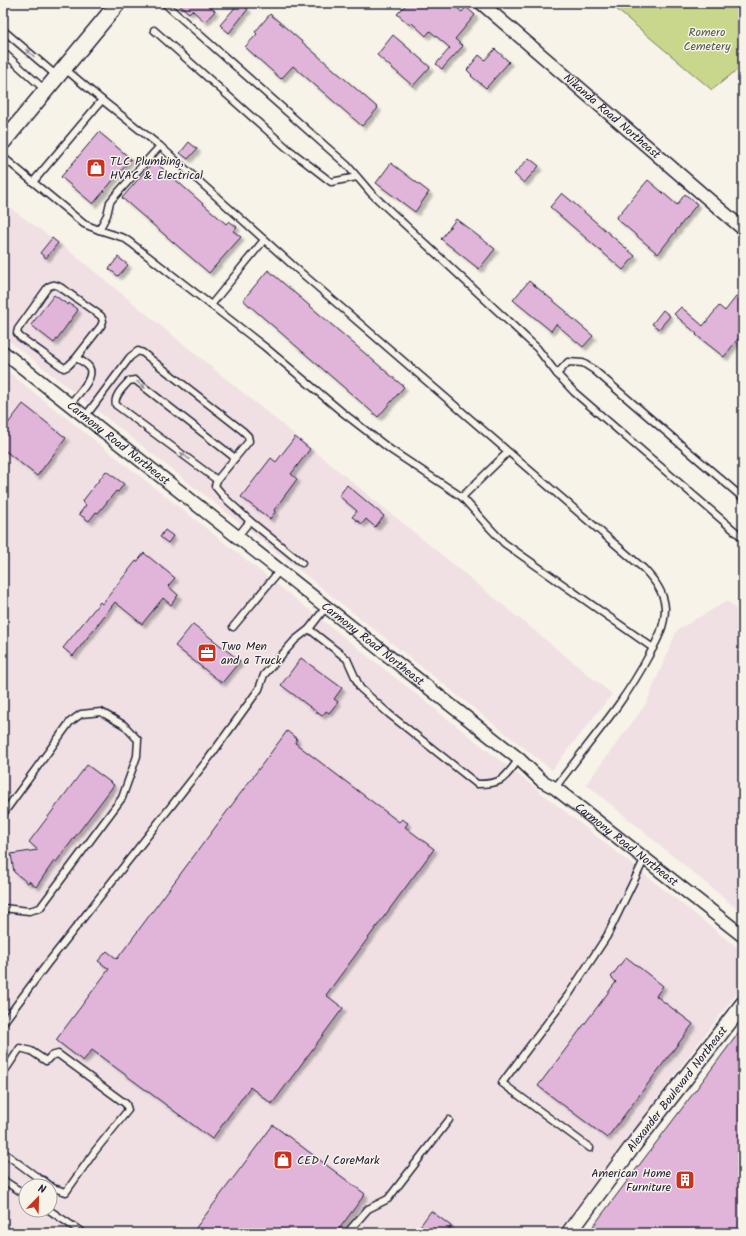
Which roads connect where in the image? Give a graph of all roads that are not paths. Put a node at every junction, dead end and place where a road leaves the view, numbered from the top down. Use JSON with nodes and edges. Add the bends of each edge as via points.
{"nodes":[{"id":1,"x":118,"y":3,"type":"edge"},
{"id":2,"x":164,"y":3,"type":"edge"},
{"id":3,"x":482,"y":3,"type":"edge"},
{"id":4,"x":3,"y":30,"type":"edge"},
{"id":5,"x":154,"y":30,"type":"dead end"},
{"id":6,"x":3,"y":52,"type":"edge"},
{"id":7,"x":61,"y":72,"type":"junction"},
{"id":8,"x":46,"y":91,"type":"junction"},
{"id":9,"x":102,"y":100,"type":"junction"},
{"id":10,"x":4,"y":139,"type":"edge"},
{"id":11,"x":160,"y":146,"type":"junction"},
{"id":12,"x":3,"y":157,"type":"edge"},
{"id":13,"x":357,"y":177,"type":"junction"},
{"id":14,"x":33,"y":182,"type":"junction"},
{"id":15,"x":743,"y":229,"type":"edge"},
{"id":16,"x":99,"y":230,"type":"junction"},
{"id":17,"x":264,"y":240,"type":"junction"},
{"id":18,"x":211,"y":305,"type":"junction"},
{"id":19,"x":3,"y":352,"type":"edge"},
{"id":20,"x":76,"y":358,"type":"junction"},
{"id":21,"x":557,"y":374,"type":"junction"},
{"id":22,"x":70,"y":404,"type":"junction"},
{"id":23,"x":85,"y":417,"type":"junction"},
{"id":24,"x":508,"y":452,"type":"junction"},
{"id":25,"x":235,"y":458,"type":"junction"},
{"id":26,"x":217,"y":480,"type":"junction"},
{"id":27,"x":462,"y":497,"type":"junction"},
{"id":28,"x":743,"y":498,"type":"edge"},
{"id":29,"x":250,"y":521,"type":"junction"},
{"id":30,"x":237,"y":537,"type":"junction"},
{"id":31,"x":743,"y":538,"type":"edge"},
{"id":32,"x":302,"y":563,"type":"dead end"},
{"id":33,"x":280,"y":570,"type":"junction"},
{"id":34,"x":326,"y":607,"type":"junction"},
{"id":35,"x":233,"y":627,"type":"dead end"},
{"id":36,"x":309,"y":629,"type":"junction"},
{"id":37,"x":653,"y":648,"type":"junction"},
{"id":38,"x":519,"y":759,"type":"junction"},
{"id":39,"x":555,"y":788,"type":"junction"},
{"id":40,"x":3,"y":814,"type":"edge"},
{"id":41,"x":645,"y":858,"type":"junction"},
{"id":42,"x":3,"y":908,"type":"edge"},
{"id":43,"x":743,"y":936,"type":"edge"},
{"id":44,"x":743,"y":1004,"type":"edge"},
{"id":45,"x":3,"y":1023,"type":"edge"},
{"id":46,"x":3,"y":1070,"type":"edge"},
{"id":47,"x":449,"y":1120,"type":"dead end"},
{"id":48,"x":590,"y":1148,"type":"dead end"},
{"id":49,"x":3,"y":1152,"type":"edge"},
{"id":50,"x":33,"y":1178,"type":"edge"},
{"id":51,"x":3,"y":1180,"type":"edge"},
{"id":52,"x":18,"y":1190,"type":"edge"},
{"id":53,"x":58,"y":1190,"type":"edge"},
{"id":54,"x":58,"y":1216,"type":"edge"},
{"id":55,"x":83,"y":1233,"type":"edge"},
{"id":56,"x":347,"y":1233,"type":"edge"},
{"id":57,"x":569,"y":1233,"type":"edge"}],
"edges":[{"from":1,"to":7,"type":"street"},
{"from":2,"to":13,"type":"lane"},
{"from":3,"to":15,"type":"street","name":"Nikanda Road Northeast"},
{"from":7,"to":4,"type":"lane","one_way":true},
{"from":5,"to":13,"type":"lane","via":[[287,148],[331,182]]},
{"from":6,"to":8,"type":"lane"},
{"from":7,"to":8,"type":"street"},
{"from":7,"to":9,"type":"lane"},
{"from":8,"to":10,"type":"street"},
{"from":9,"to":11,"type":"lane"},
{"from":9,"to":14,"type":"lane"},
{"from":11,"to":16,"type":"lane","via":[[110,202]]},
{"from":11,"to":17,"type":"lane"},
{"from":12,"to":14,"type":"lane"},
{"from":13,"to":21,"type":"lane","via":[[371,193],[538,348]]},
{"from":14,"to":16,"type":"lane","via":[[84,224]]},
{"from":16,"to":18,"type":"lane","via":[[124,238]]},
{"from":17,"to":18,"type":"lane"},
{"from":17,"to":24,"type":"lane"},
{"from":18,"to":27,"type":"lane","via":[[391,450]]},
{"from":19,"to":22,"type":"street","name":"Carmony Road Northeast"},
{"from":20,"to":20,"type":"lane","via":[[103,321],[101,316],[56,284],[52,284],[17,333],[64,368]]},
{"from":20,"to":22,"type":"lane","via":[[89,367],[91,374]]},
{"from":21,"to":28,"type":"lane","via":[[568,362],[583,363],[594,370]]},
{"from":21,"to":31,"type":"lane","via":[[574,392]]},
{"from":22,"to":23,"type":"street","name":"Carmony Road Northeast"},
{"from":23,"to":25,"type":"lane","via":[[130,357],[138,351],[248,436],[249,442]]},
{"from":23,"to":30,"type":"street","name":"Carmony Road Northeast"},
{"from":24,"to":27,"type":"lane"},
{"from":24,"to":37,"type":"lane","via":[[655,581],[660,588],[665,608],[661,632]]},
{"from":25,"to":26,"type":"lane"},
{"from":26,"to":25,"type":"lane","one_way":true,"via":[[116,405],[116,397],[129,380],[135,380]]},
{"from":26,"to":29,"type":"lane","via":[[215,486]]},
{"from":27,"to":37,"type":"lane","via":[[504,542]]},
{"from":29,"to":30,"type":"lane"},
{"from":29,"to":32,"type":"lane"},
{"from":30,"to":33,"type":"street","name":"Carmony Road Northeast"},
{"from":33,"to":34,"type":"street","name":"Carmony Road Northeast"},
{"from":33,"to":35,"type":"lane"},
{"from":34,"to":36,"type":"lane"},
{"from":34,"to":38,"type":"street","name":"Carmony Road Northeast"},
{"from":36,"to":38,"type":"lane","via":[[347,659],[360,688],[477,784],[493,784],[505,777]]},
{"from":36,"to":45,"type":"lane","via":[[295,640],[264,675],[260,689],[209,758]]},
{"from":37,"to":39,"type":"lane","via":[[626,695]]},
{"from":38,"to":39,"type":"street","name":"Carmony Road Northeast","via":[[542,781]]},
{"from":39,"to":41,"type":"street","name":"Carmony Road Northeast"},
{"from":40,"to":42,"type":"lane","via":[[70,722],[81,714],[101,712],[124,725],[138,740],[137,756],[122,798],[40,908],[29,911]]},
{"from":41,"to":43,"type":"street","name":"Carmony Road Northeast"},
{"from":41,"to":48,"type":"lane","via":[[598,949],[569,994],[502,1084]]},
{"from":44,"to":57,"type":"street","name":"Alexander Boulevard Northeast"},
{"from":46,"to":53,"type":"lane","via":[[20,1048],[31,1051],[46,1061],[58,1054],[126,1104],[128,1110],[66,1192]]},
{"from":47,"to":56,"type":"lane","via":[[388,1199],[368,1209]]},
{"from":49,"to":50,"type":"lane"},
{"from":51,"to":52,"type":"lane"},
{"from":54,"to":55,"type":"lane"}]}
